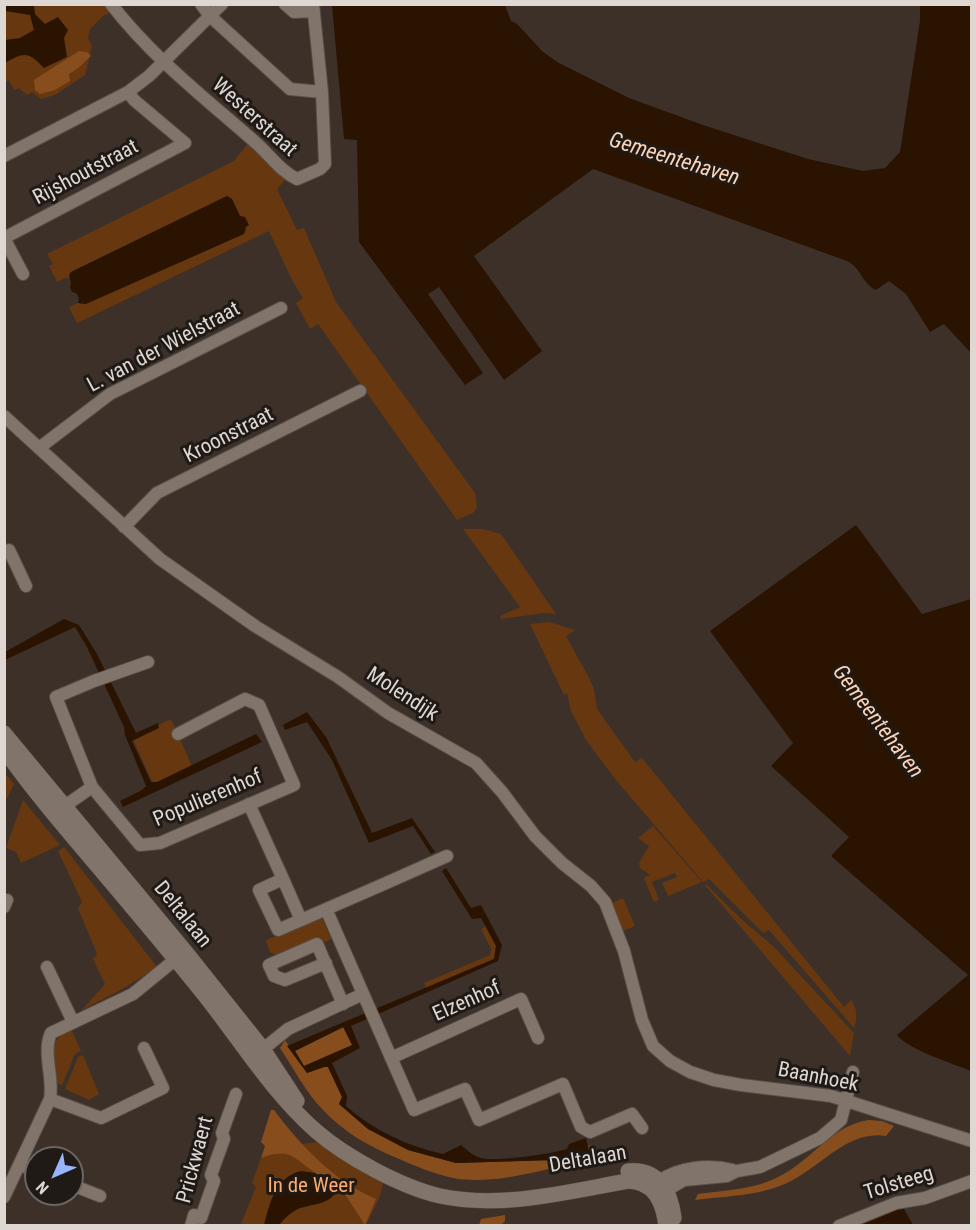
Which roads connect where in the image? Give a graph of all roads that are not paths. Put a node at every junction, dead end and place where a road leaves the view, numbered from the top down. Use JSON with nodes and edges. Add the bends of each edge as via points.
{"nodes":[{"id":1,"x":111,"y":4,"type":"edge"},
{"id":2,"x":201,"y":4,"type":"edge"},
{"id":3,"x":222,"y":4,"type":"edge"},
{"id":4,"x":285,"y":4,"type":"edge"},
{"id":5,"x":313,"y":8,"type":"edge"},
{"id":6,"x":210,"y":16,"type":"junction"},
{"id":7,"x":163,"y":62,"type":"junction"},
{"id":8,"x":128,"y":92,"type":"junction"},
{"id":9,"x":322,"y":92,"type":"junction"},
{"id":10,"x":4,"y":156,"type":"edge"},
{"id":11,"x":4,"y":238,"type":"edge"},
{"id":12,"x":23,"y":274,"type":"dead end"},
{"id":13,"x":281,"y":308,"type":"dead end"},
{"id":14,"x":360,"y":391,"type":"dead end"},
{"id":15,"x":4,"y":416,"type":"edge"},
{"id":16,"x":39,"y":448,"type":"junction"},
{"id":17,"x":124,"y":527,"type":"junction"},
{"id":18,"x":4,"y":552,"type":"edge"},
{"id":19,"x":26,"y":586,"type":"dead end"},
{"id":20,"x":148,"y":662,"type":"dead end"},
{"id":21,"x":4,"y":733,"type":"edge"},
{"id":22,"x":178,"y":734,"type":"dead end"},
{"id":23,"x":4,"y":749,"type":"edge"},
{"id":24,"x":92,"y":787,"type":"junction"},
{"id":25,"x":249,"y":804,"type":"junction"},
{"id":26,"x":60,"y":810,"type":"junction"},
{"id":27,"x":447,"y":856,"type":"dead end"},
{"id":28,"x":282,"y":879,"type":"junction"},
{"id":29,"x":326,"y":909,"type":"junction"},
{"id":30,"x":301,"y":920,"type":"junction"},
{"id":31,"x":180,"y":955,"type":"junction"},
{"id":32,"x":326,"y":963,"type":"dead end"},
{"id":33,"x":47,"y":967,"type":"dead end"},
{"id":34,"x":363,"y":994,"type":"junction"},
{"id":35,"x":343,"y":1004,"type":"junction"},
{"id":36,"x":73,"y":1022,"type":"junction"},
{"id":37,"x":538,"y":1038,"type":"dead end"},
{"id":38,"x":144,"y":1048,"type":"dead end"},
{"id":39,"x":257,"y":1054,"type":"junction"},
{"id":40,"x":391,"y":1058,"type":"junction"},
{"id":41,"x":690,"y":1072,"type":"joint"},
{"id":42,"x":853,"y":1072,"type":"dead end"},
{"id":43,"x":236,"y":1094,"type":"dead end"},
{"id":44,"x":50,"y":1099,"type":"junction"},
{"id":45,"x":846,"y":1101,"type":"junction"},
{"id":46,"x":642,"y":1128,"type":"dead end"},
{"id":47,"x":972,"y":1141,"type":"edge"},
{"id":48,"x":20,"y":1165,"type":"junction"},
{"id":49,"x":24,"y":1166,"type":"edge"},
{"id":50,"x":972,"y":1181,"type":"edge"},
{"id":51,"x":661,"y":1188,"type":"junction"},
{"id":52,"x":84,"y":1190,"type":"edge"},
{"id":53,"x":100,"y":1196,"type":"dead end"},
{"id":54,"x":4,"y":1197,"type":"edge"},
{"id":55,"x":190,"y":1226,"type":"edge"},
{"id":56,"x":666,"y":1226,"type":"edge"},
{"id":57,"x":675,"y":1226,"type":"edge"},
{"id":58,"x":839,"y":1226,"type":"edge"}],
"edges":[{"from":1,"to":7,"type":"street","name":"Westerstraat"},
{"from":2,"to":6,"type":"street"},
{"from":3,"to":6,"type":"street"},
{"from":4,"to":5,"type":"street","via":[[294,12]]},
{"from":5,"to":9,"type":"street"},
{"from":6,"to":7,"type":"street"},
{"from":6,"to":9,"type":"street","via":[[290,89]]},
{"from":7,"to":8,"type":"street"},
{"from":7,"to":9,"type":"street","name":"Westerstraat","via":[[297,179],[325,164]]},
{"from":8,"to":10,"type":"street"},
{"from":8,"to":11,"type":"street","name":"Rijshoutstraat","via":[[185,143]]},
{"from":11,"to":12,"type":"street"},
{"from":13,"to":16,"type":"street","name":"L. van der Wielstraat","via":[[110,394]]},
{"from":14,"to":17,"type":"street","name":"Kroonstraat","via":[[157,494]]},
{"from":15,"to":16,"type":"street","name":"Molendijk"},
{"from":16,"to":17,"type":"street","name":"Molendijk"},
{"from":17,"to":41,"type":"street","name":"Molendijk","via":[[160,559],[255,626],[338,676],[408,726],[476,763],[535,836],[605,902],[653,1046]]},
{"from":18,"to":19,"type":"street","via":[[9,550]]},
{"from":20,"to":24,"type":"street","name":"Populierenhof","via":[[56,697]]},
{"from":21,"to":26,"type":"street","name":"Deltalaan"},
{"from":22,"to":25,"type":"street","name":"Populierenhof","via":[[245,699],[259,705],[294,785]]},
{"from":23,"to":26,"type":"street","name":"Deltalaan"},
{"from":24,"to":25,"type":"street","name":"Populierenhof","via":[[140,845],[160,843]]},
{"from":24,"to":26,"type":"street"},
{"from":25,"to":28,"type":"street"},
{"from":26,"to":31,"type":"street","name":"Deltalaan"},
{"from":27,"to":29,"type":"street"},
{"from":28,"to":30,"type":"street"},
{"from":28,"to":30,"type":"street","via":[[259,890],[278,930]]},
{"from":29,"to":30,"type":"street"},
{"from":29,"to":34,"type":"street"},
{"from":31,"to":36,"type":"street","via":[[133,994]]},
{"from":31,"to":39,"type":"street","name":"Deltalaan"},
{"from":32,"to":35,"type":"street"},
{"from":33,"to":36,"type":"street"},
{"from":34,"to":35,"type":"street"},
{"from":34,"to":40,"type":"street"},
{"from":35,"to":39,"type":"street","via":[[288,1029]]},
{"from":36,"to":44,"type":"street","via":[[51,1033],[48,1041]]},
{"from":37,"to":40,"type":"street","name":"Elzenhof","via":[[521,999]]},
{"from":38,"to":44,"type":"street","via":[[163,1088],[100,1118]]},
{"from":39,"to":51,"type":"street","name":"Deltalaan","via":[[317,1132],[346,1155],[438,1195],[492,1201],[628,1181]]},
{"from":40,"to":46,"type":"street","via":[[414,1110],[465,1089],[480,1120],[563,1084],[581,1127],[590,1132],[632,1114]]},
{"from":41,"to":45,"type":"street","name":"Baanhoek","via":[[714,1080]]},
{"from":42,"to":45,"type":"street"},
{"from":43,"to":55,"type":"street","name":"Prickwaert","via":[[201,1218],[194,1215]]},
{"from":44,"to":48,"type":"street"},
{"from":45,"to":47,"type":"street","name":"Baanhoek"},
{"from":45,"to":51,"type":"street","via":[[841,1120],[820,1138],[760,1167],[727,1176],[684,1180]]},
{"from":48,"to":49,"type":"street"},
{"from":48,"to":54,"type":"street"},
{"from":50,"to":58,"type":"street","name":"Tolsteeg","via":[[926,1198],[896,1203]]},
{"from":51,"to":56,"type":"street"},
{"from":51,"to":57,"type":"street","via":[[673,1203]]},
{"from":52,"to":53,"type":"street"}]}
